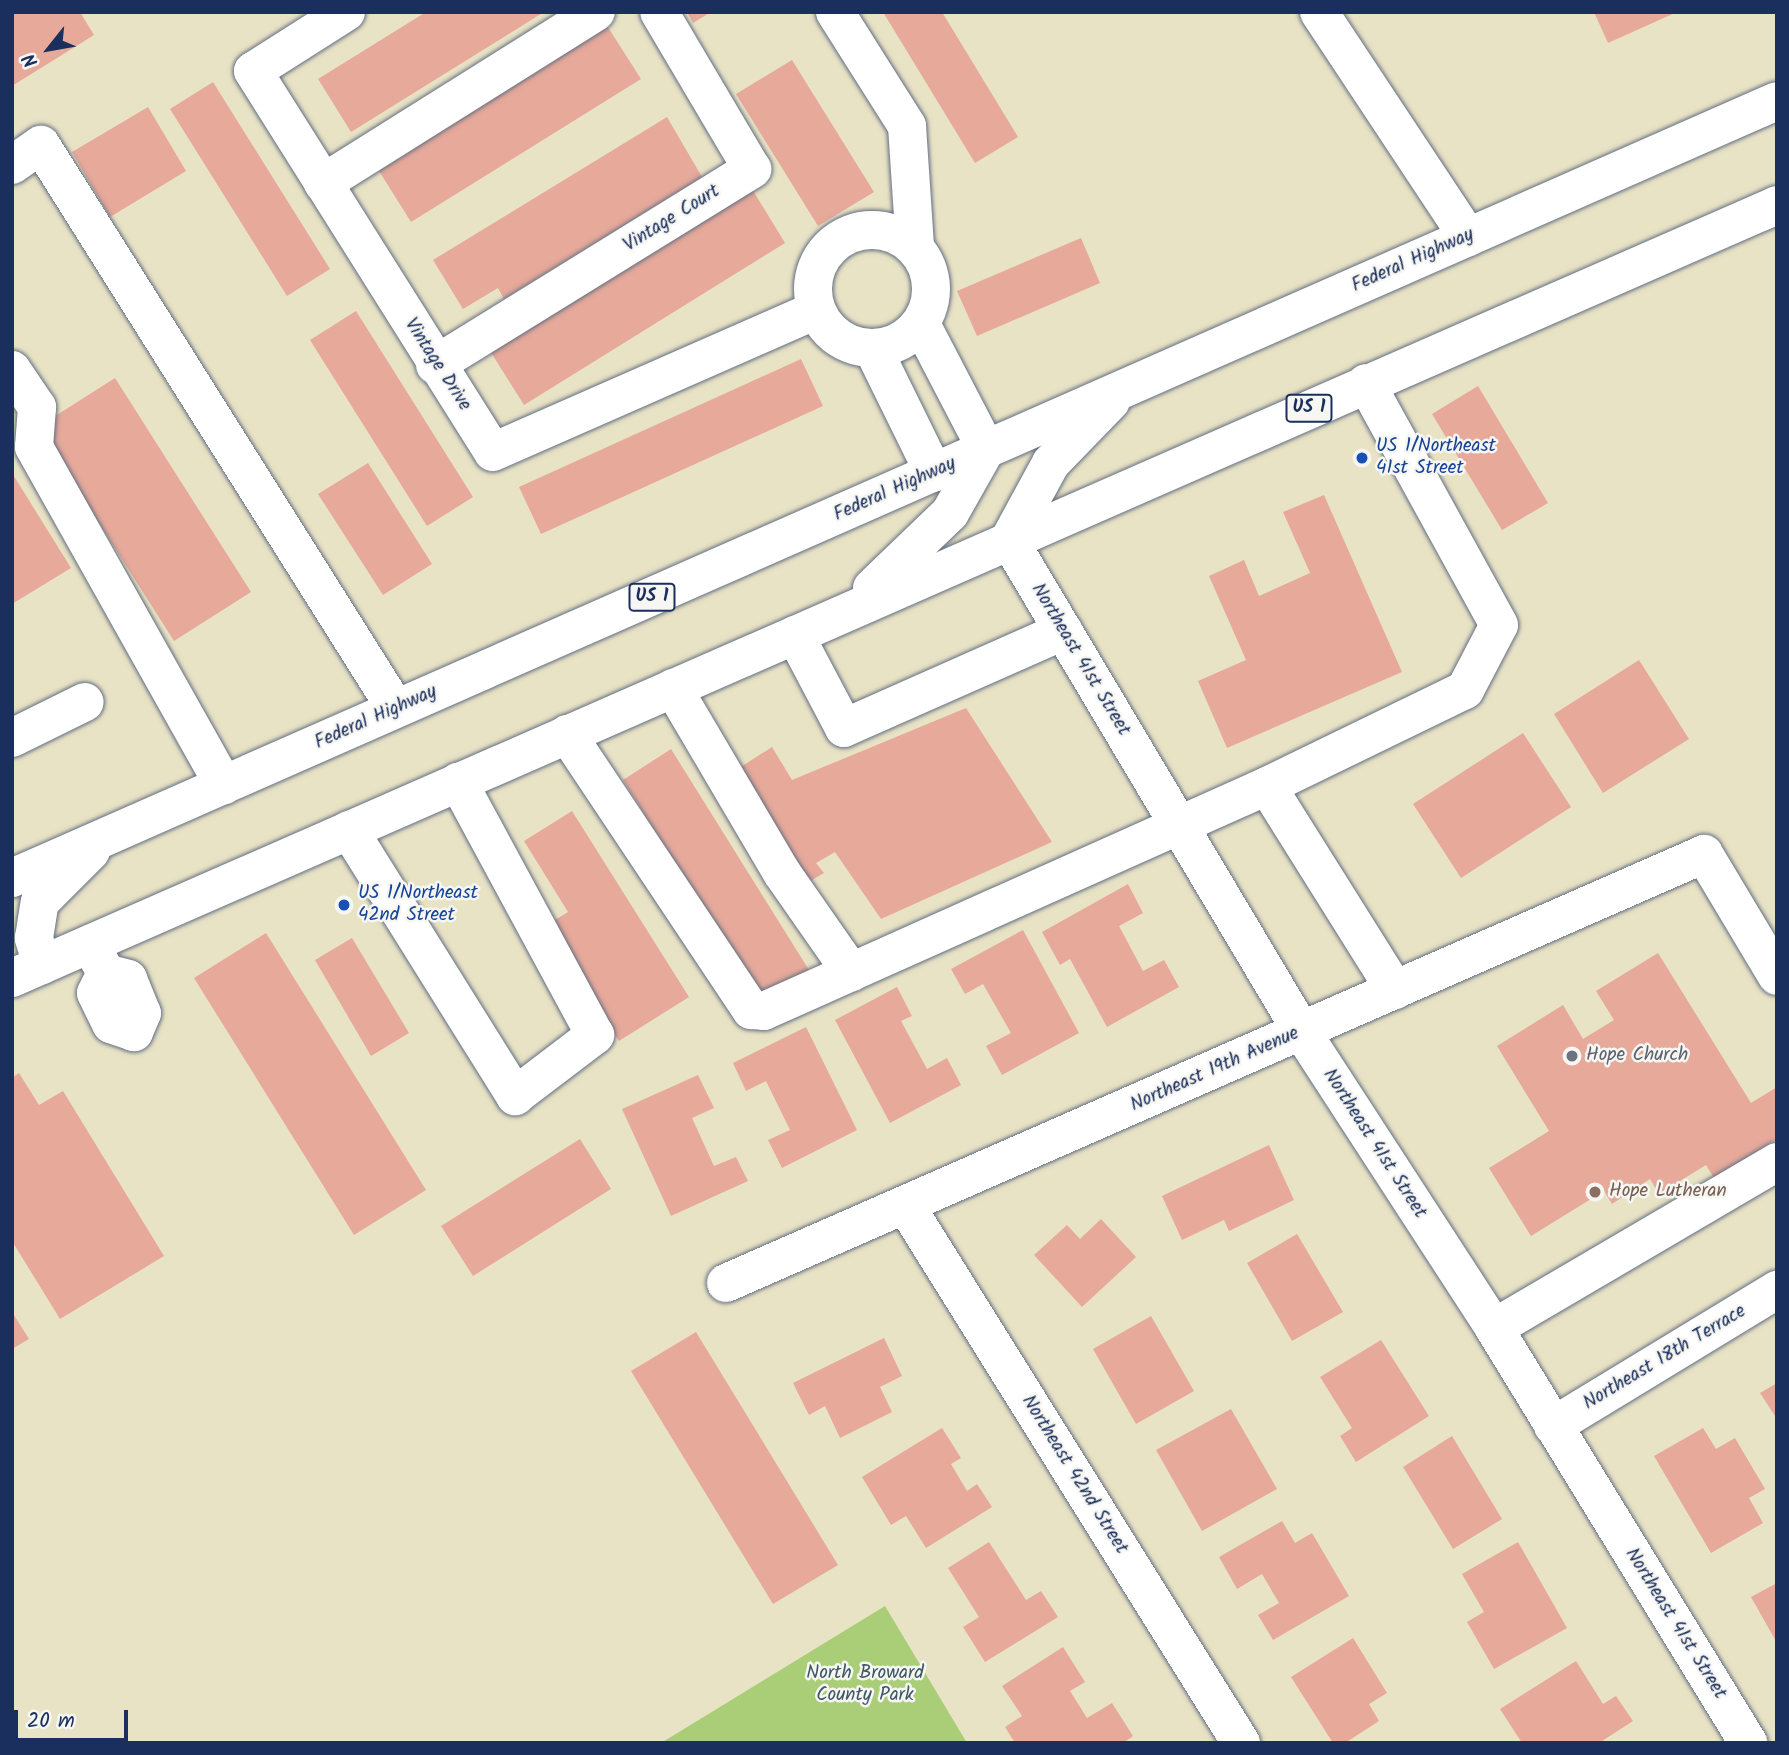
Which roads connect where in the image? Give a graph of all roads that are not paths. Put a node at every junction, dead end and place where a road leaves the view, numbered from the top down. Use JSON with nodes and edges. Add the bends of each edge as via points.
{"nodes":[{"id":1,"x":346,"y":12,"type":"edge"},
{"id":2,"x":596,"y":12,"type":"edge"},
{"id":3,"x":659,"y":12,"type":"edge"},
{"id":4,"x":835,"y":12,"type":"edge"},
{"id":5,"x":1319,"y":12,"type":"edge"},
{"id":6,"x":1777,"y":101,"type":"edge"},
{"id":7,"x":12,"y":164,"type":"edge"},
{"id":8,"x":323,"y":183,"type":"junction"},
{"id":9,"x":1777,"y":205,"type":"edge"},
{"id":10,"x":1468,"y":237,"type":"junction"},
{"id":11,"x":915,"y":246,"type":"junction"},
{"id":12,"x":816,"y":310,"type":"junction"},
{"id":13,"x":921,"y":324,"type":"junction"},
{"id":14,"x":873,"y":349,"type":"junction"},
{"id":15,"x":435,"y":365,"type":"junction"},
{"id":16,"x":12,"y":370,"type":"edge"},
{"id":17,"x":1366,"y":383,"type":"junction"},
{"id":18,"x":1125,"y":388,"type":"junction"},
{"id":19,"x":986,"y":449,"type":"junction"},
{"id":20,"x":934,"y":473,"type":"junction"},
{"id":21,"x":1009,"y":540,"type":"junction"},
{"id":22,"x":841,"y":614,"type":"junction"},
{"id":23,"x":1063,"y":631,"type":"junction"},
{"id":24,"x":795,"y":635,"type":"junction"},
{"id":25,"x":673,"y":688,"type":"junction"},
{"id":26,"x":85,"y":702,"type":"dead end"},
{"id":27,"x":396,"y":709,"type":"junction"},
{"id":28,"x":567,"y":734,"type":"junction"},
{"id":29,"x":12,"y":738,"type":"edge"},
{"id":30,"x":458,"y":782,"type":"junction"},
{"id":31,"x":224,"y":785,"type":"junction"},
{"id":32,"x":1267,"y":786,"type":"junction"},
{"id":33,"x":1178,"y":824,"type":"junction"},
{"id":34,"x":349,"y":830,"type":"junction"},
{"id":35,"x":105,"y":837,"type":"junction"},
{"id":36,"x":12,"y":878,"type":"edge"},
{"id":37,"x":27,"y":972,"type":"edge"},
{"id":38,"x":851,"y":972,"type":"junction"},
{"id":39,"x":1777,"y":976,"type":"edge"},
{"id":40,"x":1395,"y":990,"type":"junction"},
{"id":41,"x":1301,"y":1032,"type":"junction"},
{"id":42,"x":1777,"y":1162,"type":"edge"},
{"id":43,"x":906,"y":1206,"type":"junction"},
{"id":44,"x":726,"y":1283,"type":"dead end"},
{"id":45,"x":1777,"y":1290,"type":"edge"},
{"id":46,"x":1494,"y":1328,"type":"junction"},
{"id":47,"x":1553,"y":1426,"type":"junction"},
{"id":48,"x":1241,"y":1743,"type":"edge"},
{"id":49,"x":1748,"y":1743,"type":"edge"}],
"edges":[{"from":1,"to":8,"type":"street","name":"Vintage Drive","via":[[253,71]]},
{"from":2,"to":8,"type":"street"},
{"from":3,"to":15,"type":"street","name":"Vintage Court","via":[[752,169]]},
{"from":4,"to":11,"type":"street","via":[[907,127]]},
{"from":5,"to":10,"type":"street"},
{"from":6,"to":10,"type":"street","name":"Federal Highway","number":"US 1"},
{"from":7,"to":27,"type":"street","via":[[41,145]]},
{"from":8,"to":15,"type":"street","name":"Vintage Drive"},
{"from":9,"to":17,"type":"street","number":"US 1"},
{"from":10,"to":18,"type":"street","name":"Federal Highway","number":"US 1"},
{"from":11,"to":12,"type":"street","via":[[878,229],[839,239],[824,253],[815,272]]},
{"from":11,"to":13,"type":"street","via":[[925,260],[932,292]]},
{"from":12,"to":14,"type":"street","via":[[839,339]]},
{"from":12,"to":15,"type":"street","name":"Vintage Drive","via":[[493,452]]},
{"from":13,"to":14,"type":"street","via":[[892,346]]},
{"from":13,"to":19,"type":"street"},
{"from":14,"to":20,"type":"street"},
{"from":16,"to":31,"type":"street","via":[[37,407],[34,447]]},
{"from":17,"to":21,"type":"street","number":"US 1"},
{"from":17,"to":32,"type":"street","via":[[1499,625],[1465,690]]},
{"from":18,"to":19,"type":"street","name":"Federal Highway","number":"US 1"},
{"from":18,"to":21,"type":"street","via":[[1051,463]]},
{"from":19,"to":20,"type":"street","name":"Federal Highway","number":"US 1"},
{"from":19,"to":22,"type":"street","via":[[950,513],[920,547]]},
{"from":20,"to":27,"type":"street","name":"Federal Highway","number":"US 1"},
{"from":21,"to":22,"type":"street","number":"US 1"},
{"from":21,"to":23,"type":"street","name":"Northeast 41st Street"},
{"from":22,"to":24,"type":"street","number":"US 1"},
{"from":23,"to":24,"type":"street","via":[[845,728]]},
{"from":23,"to":33,"type":"street","name":"Northeast 41st Street"},
{"from":24,"to":25,"type":"street","number":"US 1"},
{"from":25,"to":28,"type":"street","number":"US 1"},
{"from":25,"to":38,"type":"street","via":[[782,873]]},
{"from":26,"to":29,"type":"street"},
{"from":27,"to":31,"type":"street","name":"Federal Highway","number":"US 1"},
{"from":28,"to":30,"type":"street","number":"US 1"},
{"from":28,"to":38,"type":"street","via":[[751,1010],[764,1011]]},
{"from":30,"to":34,"type":"street","number":"US 1"},
{"from":30,"to":34,"type":"street","via":[[595,1035],[515,1096]]},
{"from":31,"to":35,"type":"street","name":"Federal Highway","number":"US 1"},
{"from":32,"to":33,"type":"street"},
{"from":32,"to":40,"type":"street"},
{"from":33,"to":38,"type":"street"},
{"from":33,"to":41,"type":"street","name":"Northeast 41st Street"},
{"from":34,"to":37,"type":"street","number":"US 1","via":[[98,958]]},
{"from":35,"to":36,"type":"street","name":"Federal Highway","number":"US 1"},
{"from":35,"to":37,"type":"street","via":[[40,902]]},
{"from":39,"to":40,"type":"street","name":"Northeast 19th Avenue","via":[[1704,854]]},
{"from":40,"to":41,"type":"street","name":"Northeast 19th Avenue"},
{"from":41,"to":43,"type":"street","name":"Northeast 19th Avenue"},
{"from":41,"to":46,"type":"street","name":"Northeast 41st Street"},
{"from":42,"to":46,"type":"street"},
{"from":43,"to":44,"type":"street","name":"Northeast 19th Avenue"},
{"from":43,"to":48,"type":"street","name":"Northeast 42nd Street"},
{"from":45,"to":47,"type":"street","name":"Northeast 18th Terrace"},
{"from":46,"to":47,"type":"street","name":"Northeast 41st Street"},
{"from":47,"to":49,"type":"street","name":"Northeast 41st Street"}]}
